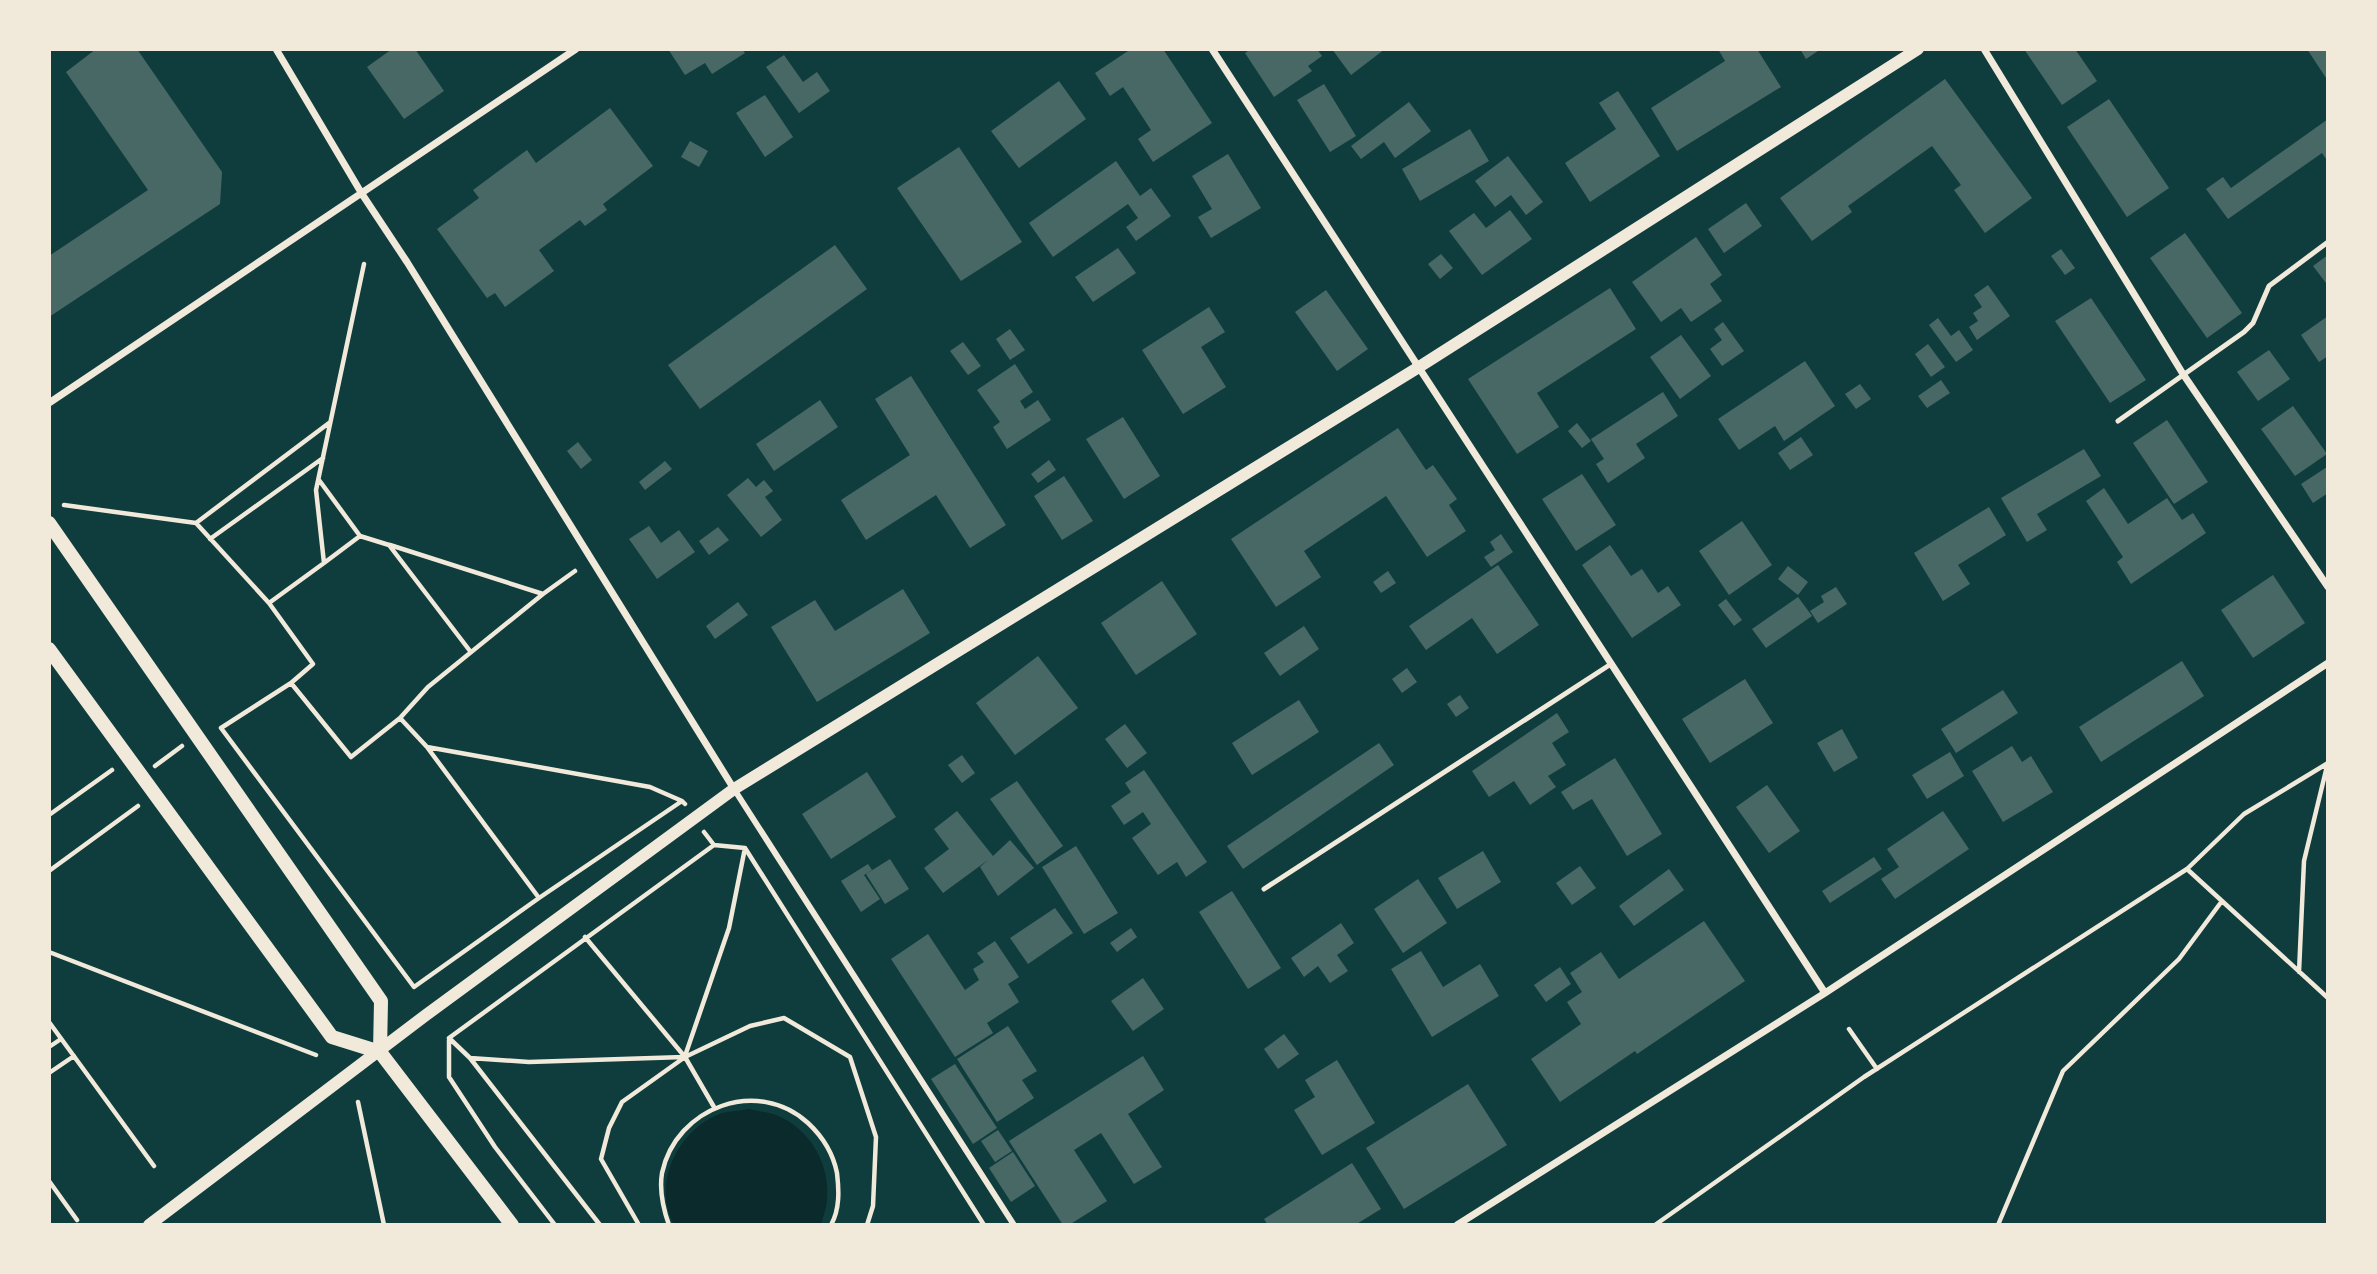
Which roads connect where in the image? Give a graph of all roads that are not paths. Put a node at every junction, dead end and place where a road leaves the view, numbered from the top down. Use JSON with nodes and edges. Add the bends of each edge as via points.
{"nodes":[{"id":1,"x":276,"y":49,"type":"edge"},
{"id":2,"x":576,"y":49,"type":"edge"},
{"id":3,"x":1212,"y":49,"type":"edge"},
{"id":4,"x":1918,"y":49,"type":"edge"},
{"id":5,"x":1984,"y":49,"type":"edge"},
{"id":6,"x":362,"y":194,"type":"junction"},
{"id":7,"x":2328,"y":242,"type":"edge"},
{"id":8,"x":1419,"y":367,"type":"junction"},
{"id":9,"x":2183,"y":374,"type":"junction"},
{"id":10,"x":49,"y":403,"type":"edge"},
{"id":11,"x":2118,"y":421,"type":"dead end"},
{"id":12,"x":49,"y":523,"type":"edge"},
{"id":13,"x":2328,"y":587,"type":"edge"},
{"id":14,"x":49,"y":649,"type":"edge"},
{"id":15,"x":2328,"y":663,"type":"edge"},
{"id":16,"x":1611,"y":664,"type":"junction"},
{"id":17,"x":734,"y":789,"type":"junction"},
{"id":18,"x":1264,"y":889,"type":"dead end"},
{"id":19,"x":1825,"y":993,"type":"junction"},
{"id":20,"x":380,"y":1052,"type":"junction"},
{"id":21,"x":149,"y":1225,"type":"edge"},
{"id":22,"x":512,"y":1225,"type":"edge"},
{"id":23,"x":1014,"y":1225,"type":"edge"},
{"id":24,"x":1457,"y":1225,"type":"edge"}],
"edges":[{"from":1,"to":6,"type":"street"},
{"from":2,"to":6,"type":"street"},
{"from":3,"to":8,"type":"street"},
{"from":4,"to":8,"type":"street"},
{"from":5,"to":9,"type":"street"},
{"from":6,"to":10,"type":"street"},
{"from":6,"to":17,"type":"street"},
{"from":7,"to":9,"type":"lane","via":[[2269,286],[2253,323],[2244,332]]},
{"from":8,"to":16,"type":"street"},
{"from":8,"to":17,"type":"street"},
{"from":9,"to":11,"type":"lane"},
{"from":9,"to":13,"type":"street"},
{"from":12,"to":20,"type":"main road","via":[[381,1001]]},
{"from":14,"to":20,"type":"main road","via":[[332,1037]]},
{"from":15,"to":19,"type":"street"},
{"from":16,"to":18,"type":"lane"},
{"from":16,"to":19,"type":"street"},
{"from":17,"to":20,"type":"street"},
{"from":17,"to":23,"type":"street"},
{"from":19,"to":24,"type":"street"},
{"from":20,"to":21,"type":"street"},
{"from":20,"to":22,"type":"main road"}]}
